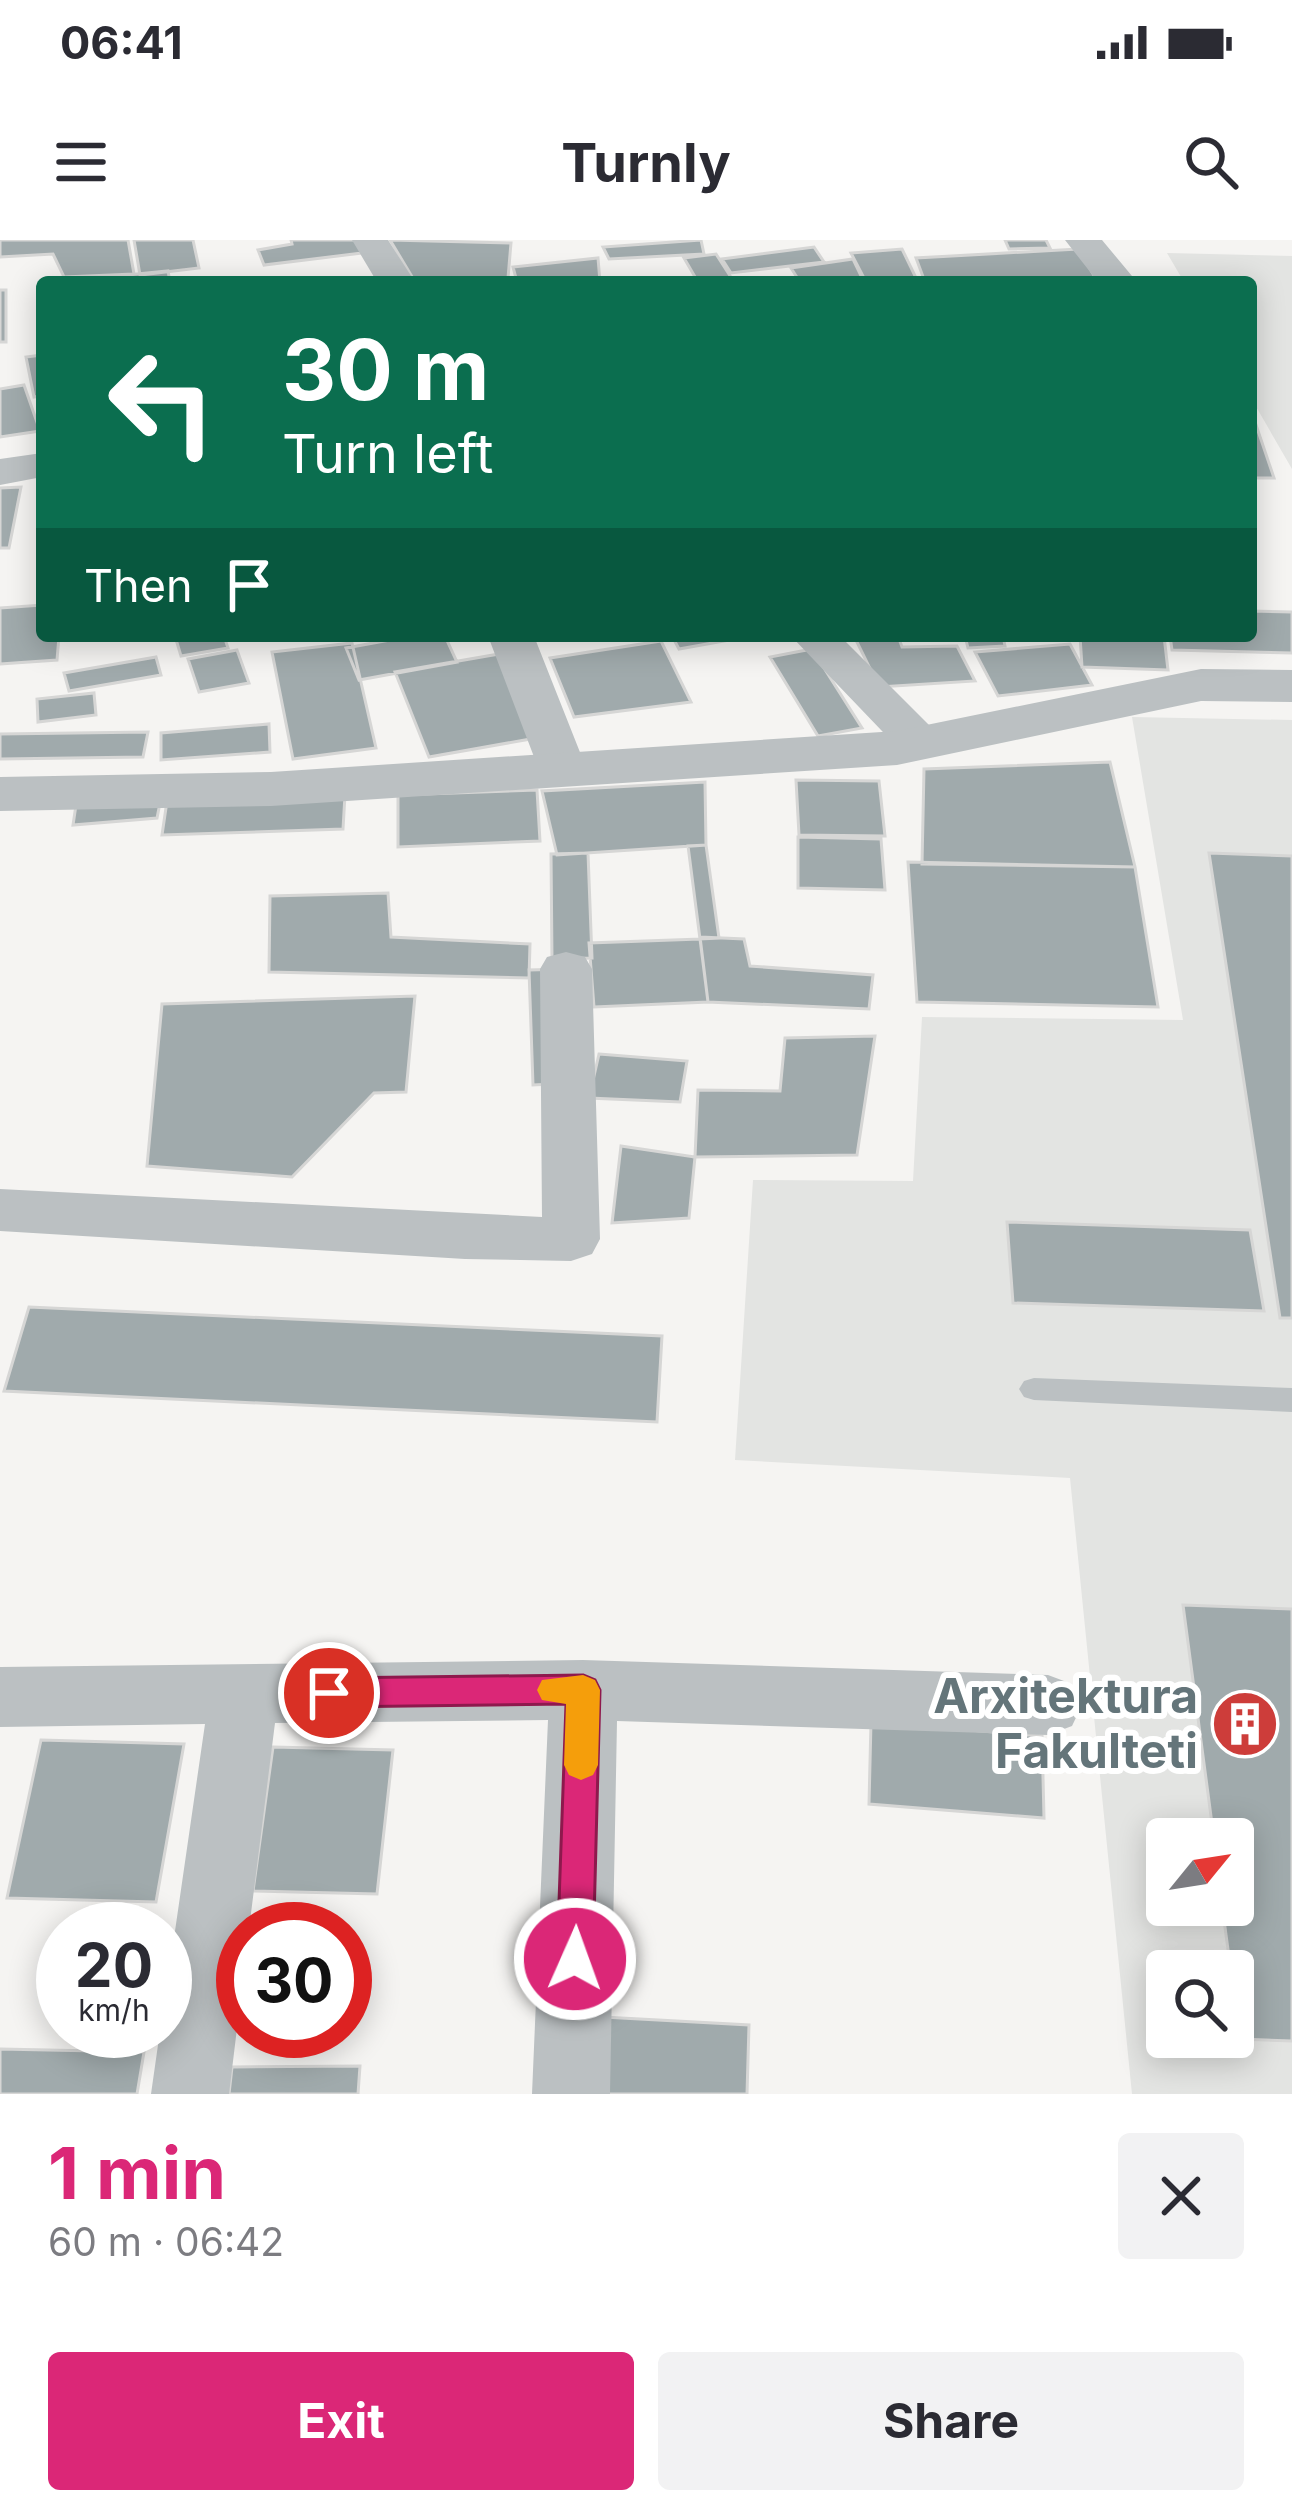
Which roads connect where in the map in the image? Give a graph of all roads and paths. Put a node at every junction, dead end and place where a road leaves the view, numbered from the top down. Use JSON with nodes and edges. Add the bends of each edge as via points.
{"nodes":[{"id":1,"x":370,"y":240,"type":"edge"},
{"id":2,"x":1084,"y":240,"type":"edge"},
{"id":3,"x":392,"y":276,"type":"edge"},
{"id":4,"x":1113,"y":276,"type":"edge"},
{"id":5,"x":36,"y":466,"type":"edge"},
{"id":6,"x":0,"y":472,"type":"edge"},
{"id":7,"x":513,"y":642,"type":"edge"},
{"id":8,"x":820,"y":642,"type":"edge"},
{"id":9,"x":1292,"y":686,"type":"edge"},
{"id":10,"x":921,"y":744,"type":"junction"},
{"id":11,"x":563,"y":770,"type":"junction"},
{"id":12,"x":0,"y":794,"type":"edge"},
{"id":13,"x":566,"y":969,"type":"dead end"},
{"id":14,"x":0,"y":1210,"type":"edge"},
{"id":15,"x":1034,"y":1389,"type":"dead end"},
{"id":16,"x":1292,"y":1400,"type":"edge"},
{"id":17,"x":583,"y":1690,"type":"junction"},
{"id":18,"x":244,"y":1694,"type":"junction"},
{"id":19,"x":0,"y":1696,"type":"edge"},
{"id":20,"x":1048,"y":1705,"type":"dead end"},
{"id":21,"x":190,"y":2094,"type":"edge"},
{"id":22,"x":571,"y":2094,"type":"edge"}],
"edges":[{"from":1,"to":3,"type":"street"},
{"from":2,"to":4,"type":"street"},
{"from":5,"to":6,"type":"street"},
{"from":7,"to":11,"type":"street"},
{"from":8,"to":10,"type":"street"},
{"from":9,"to":10,"type":"street","via":[[1201,685]]},
{"from":10,"to":11,"type":"street"},
{"from":11,"to":12,"type":"street","via":[[271,790]]},
{"from":13,"to":14,"type":"street","via":[[571,1239]]},
{"from":15,"to":16,"type":"lane"},
{"from":17,"to":18,"type":"street"},
{"from":17,"to":20,"type":"street"},
{"from":17,"to":22,"type":"street"},
{"from":18,"to":19,"type":"street"},
{"from":18,"to":21,"type":"street"}]}
